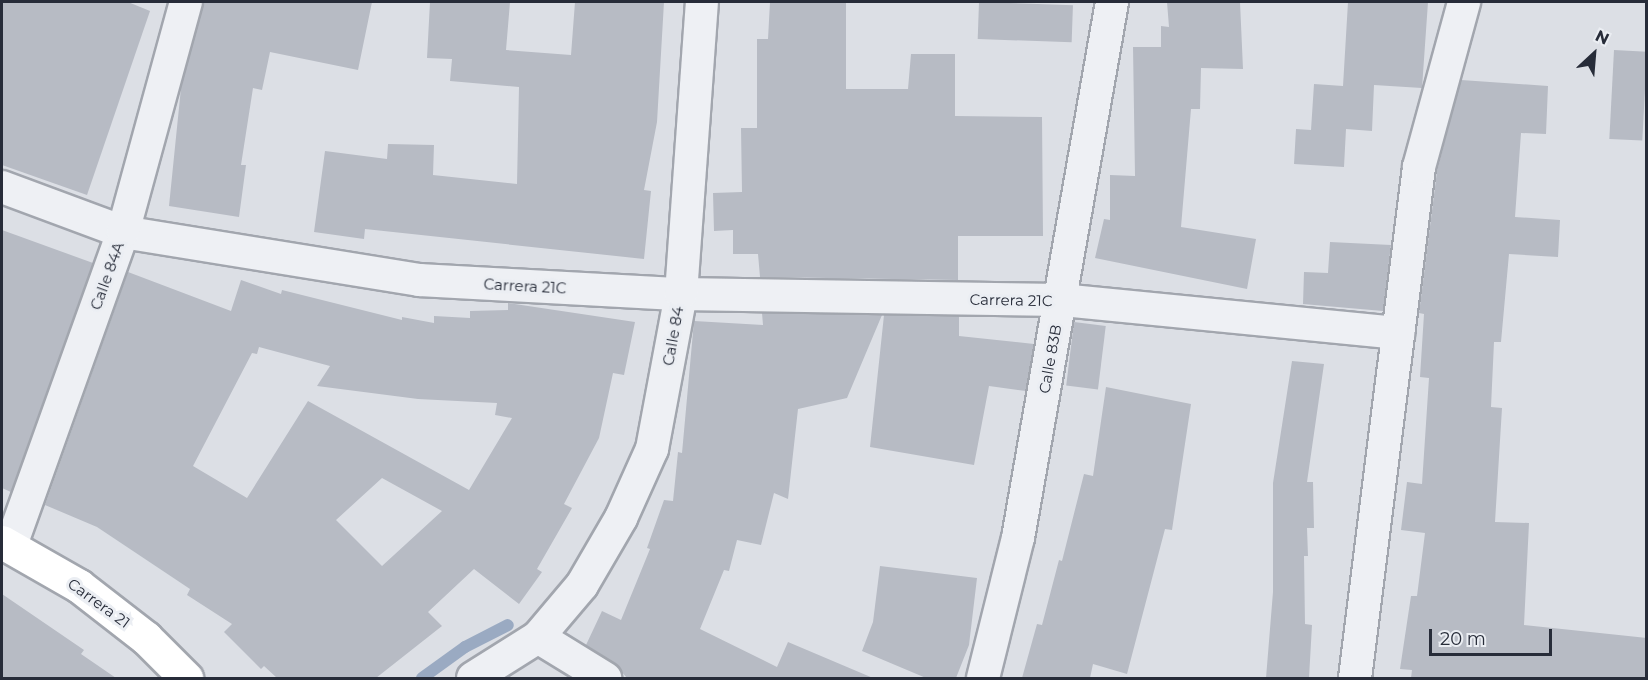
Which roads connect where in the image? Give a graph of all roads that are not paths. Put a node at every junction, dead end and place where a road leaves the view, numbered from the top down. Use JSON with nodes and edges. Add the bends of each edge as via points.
{"nodes":[{"id":1,"x":186,"y":2,"type":"edge"},
{"id":2,"x":702,"y":2,"type":"edge"},
{"id":3,"x":1112,"y":2,"type":"edge"},
{"id":4,"x":1464,"y":2,"type":"edge"},
{"id":5,"x":2,"y":186,"type":"edge"},
{"id":6,"x":123,"y":232,"type":"junction"},
{"id":7,"x":681,"y":294,"type":"junction"},
{"id":8,"x":1061,"y":300,"type":"junction"},
{"id":9,"x":1398,"y":333,"type":"junction"},
{"id":10,"x":6,"y":544,"type":"edge"},
{"id":11,"x":538,"y":637,"type":"junction"},
{"id":12,"x":186,"y":678,"type":"edge"},
{"id":13,"x":473,"y":678,"type":"edge"},
{"id":14,"x":605,"y":678,"type":"edge"},
{"id":15,"x":983,"y":678,"type":"edge"},
{"id":16,"x":1355,"y":678,"type":"edge"}],
"edges":[{"from":1,"to":6,"type":"street","name":"Calle 84A"},
{"from":2,"to":7,"type":"street","name":"Calle 84"},
{"from":3,"to":8,"type":"street","name":"Calle 83B"},
{"from":4,"to":9,"type":"street","via":[[1419,167]]},
{"from":5,"to":6,"type":"street","name":"Carrera 21C"},
{"from":6,"to":7,"type":"street","name":"Carrera 21C","via":[[419,280]]},
{"from":6,"to":10,"type":"street","name":"Calle 84A"},
{"from":7,"to":8,"type":"street","name":"Carrera 21C"},
{"from":7,"to":11,"type":"street","name":"Calle 84","via":[[652,449],[621,518],[582,585]]},
{"from":8,"to":9,"type":"street","name":"Carrera 21C"},
{"from":8,"to":15,"type":"street","name":"Calle 83B","via":[[1018,538]]},
{"from":9,"to":16,"type":"street"},
{"from":10,"to":12,"type":"street","name":"Carrera 21","via":[[79,586],[146,638]]},
{"from":11,"to":13,"type":"street","name":"Calle 84"},
{"from":11,"to":14,"type":"street"}]}
